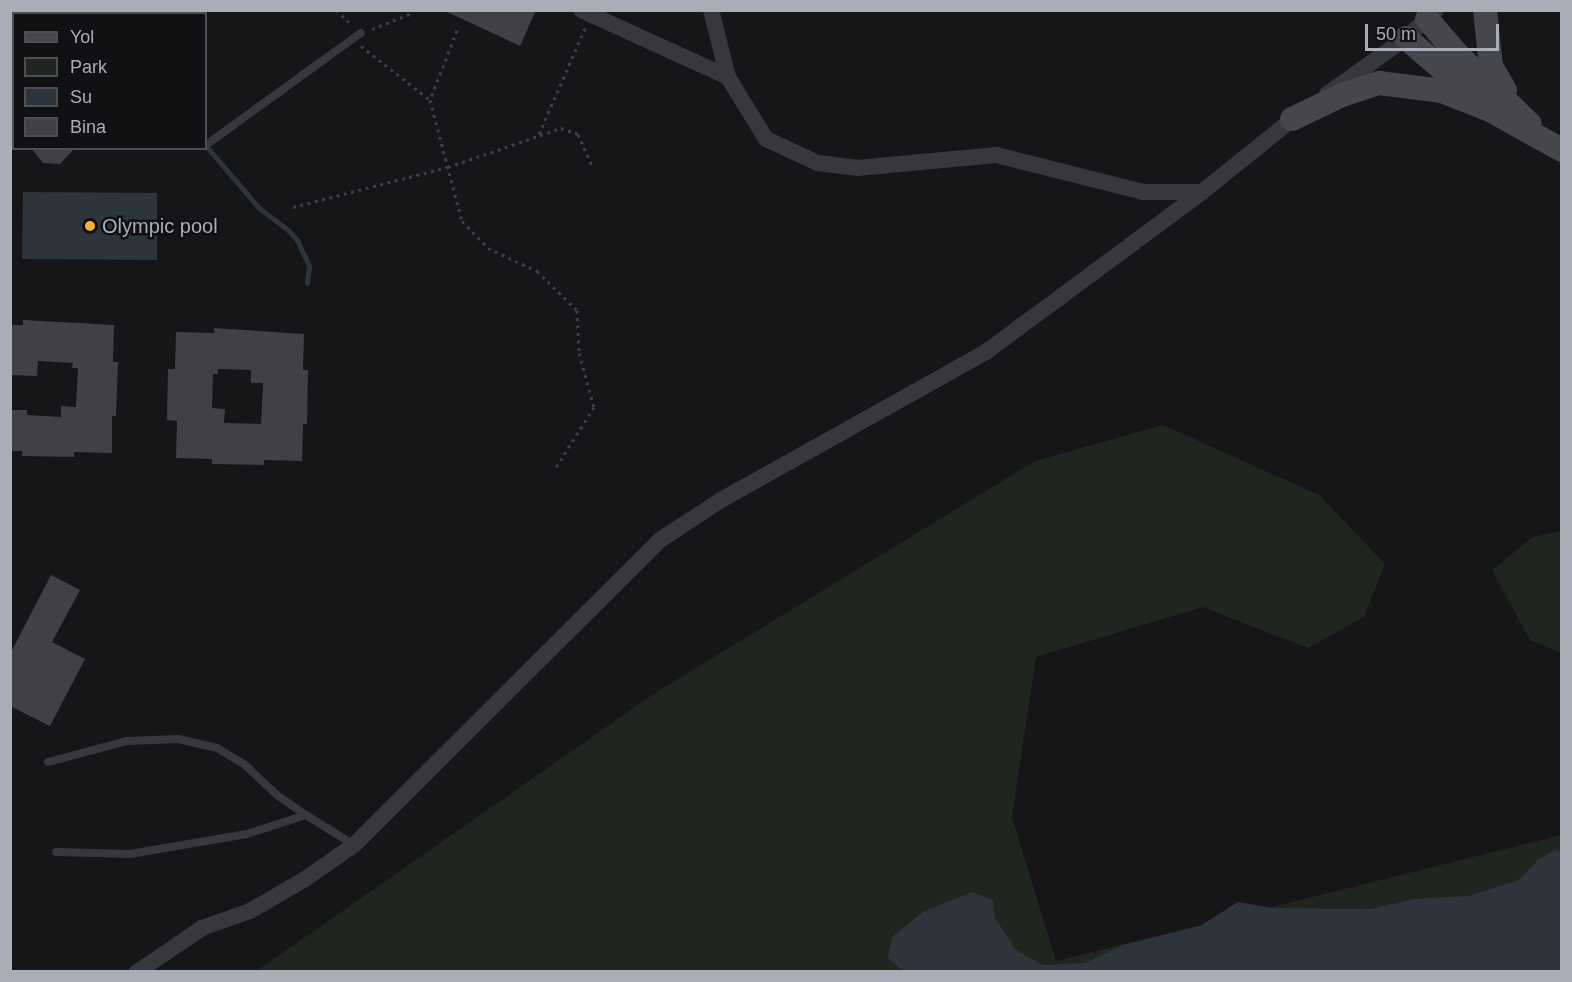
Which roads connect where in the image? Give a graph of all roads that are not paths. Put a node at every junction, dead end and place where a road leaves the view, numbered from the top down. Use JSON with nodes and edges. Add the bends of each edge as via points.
{"nodes":[{"id":1,"x":711,"y":10,"type":"edge"},
{"id":2,"x":1485,"y":10,"type":"edge"},
{"id":3,"x":586,"y":13,"type":"edge"},
{"id":4,"x":1429,"y":13,"type":"edge"},
{"id":5,"x":361,"y":33,"type":"road end"},
{"id":6,"x":1406,"y":38,"type":"junction"},
{"id":7,"x":728,"y":77,"type":"junction"},
{"id":8,"x":1502,"y":108,"type":"junction"},
{"id":9,"x":1292,"y":119,"type":"junction"},
{"id":10,"x":207,"y":144,"type":"edge"},
{"id":11,"x":1554,"y":145,"type":"edge"},
{"id":12,"x":1202,"y":192,"type":"junction"},
{"id":13,"x":48,"y":762,"type":"dead end"},
{"id":14,"x":306,"y":816,"type":"junction"},
{"id":15,"x":354,"y":845,"type":"junction"},
{"id":16,"x":56,"y":852,"type":"dead end"},
{"id":17,"x":137,"y":972,"type":"edge"}],
"edges":[{"from":1,"to":7,"type":"street"},
{"from":2,"to":8,"type":"street","via":[[1491,66]]},
{"from":3,"to":7,"type":"street"},
{"from":4,"to":6,"type":"street"},
{"from":4,"to":8,"type":"street"},
{"from":5,"to":10,"type":"lane"},
{"from":6,"to":8,"type":"street"},
{"from":6,"to":9,"type":"street"},
{"from":7,"to":12,"type":"street","via":[[766,139],[818,163],[857,168],[996,154],[1143,192]]},
{"from":8,"to":9,"type":"street","via":[[1442,91],[1379,83],[1342,95]]},
{"from":8,"to":11,"type":"street"},
{"from":9,"to":12,"type":"street"},
{"from":12,"to":15,"type":"street","via":[[986,352],[721,500],[660,540]]},
{"from":13,"to":14,"type":"lane","via":[[127,741],[178,739],[217,748],[245,765]]},
{"from":14,"to":15,"type":"lane"},
{"from":14,"to":16,"type":"lane","via":[[247,834],[141,853]]},
{"from":15,"to":17,"type":"street","via":[[250,911],[202,928]]}]}
